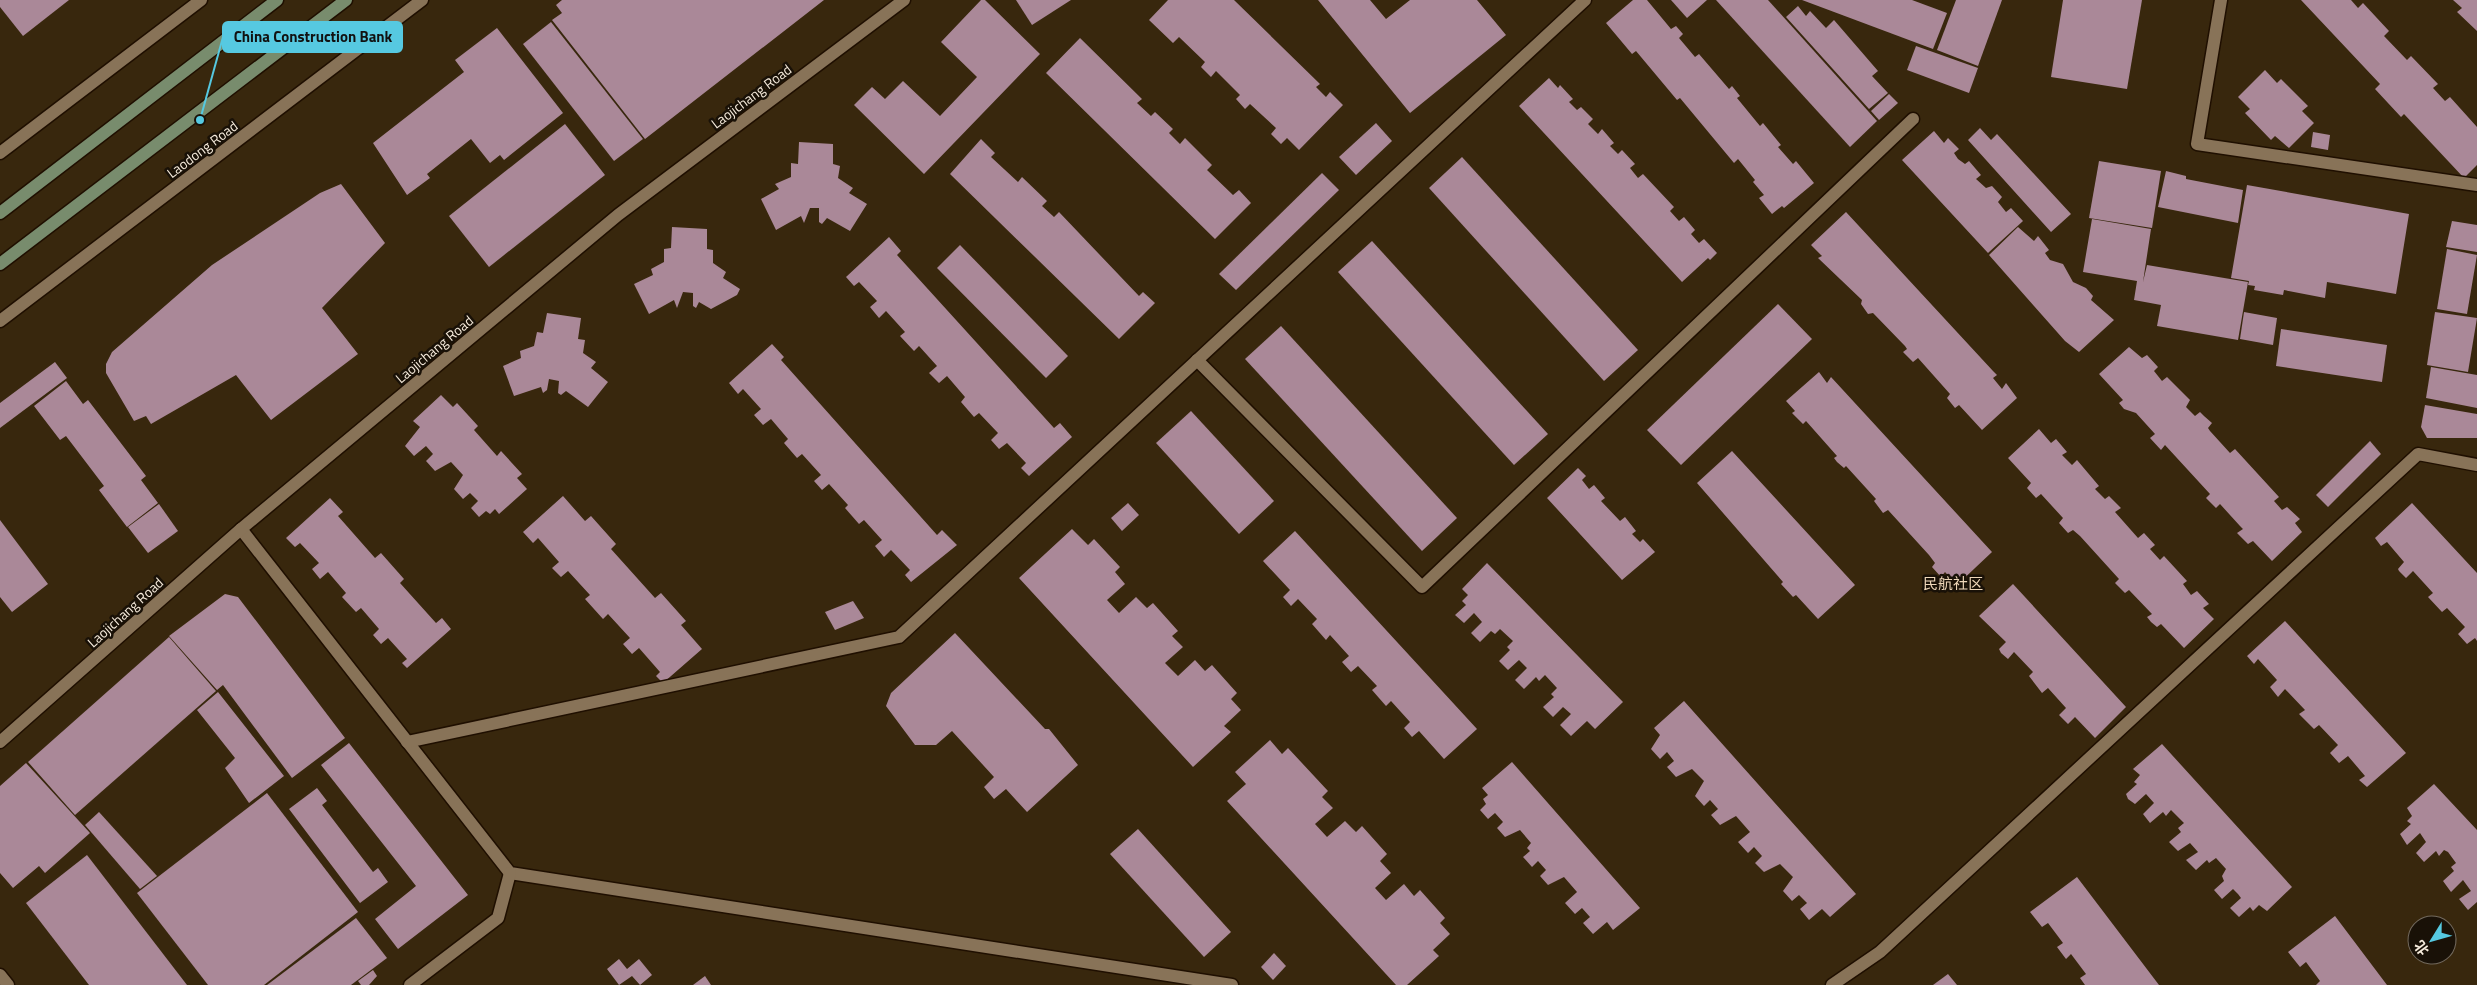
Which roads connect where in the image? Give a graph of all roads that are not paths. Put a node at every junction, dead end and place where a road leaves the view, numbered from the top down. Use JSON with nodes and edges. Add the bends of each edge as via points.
{"nodes":[{"id":1,"x":201,"y":0,"type":"edge"},
{"id":2,"x":277,"y":0,"type":"edge"},
{"id":3,"x":346,"y":0,"type":"edge"},
{"id":4,"x":422,"y":0,"type":"edge"},
{"id":5,"x":904,"y":0,"type":"edge"},
{"id":6,"x":1585,"y":0,"type":"edge"},
{"id":7,"x":2221,"y":0,"type":"edge"},
{"id":8,"x":1913,"y":119,"type":"dead end"},
{"id":9,"x":0,"y":153,"type":"edge"},
{"id":10,"x":2477,"y":185,"type":"edge"},
{"id":11,"x":0,"y":213,"type":"edge"},
{"id":12,"x":0,"y":264,"type":"edge"},
{"id":13,"x":0,"y":321,"type":"edge"},
{"id":14,"x":1197,"y":360,"type":"junction"},
{"id":15,"x":2477,"y":466,"type":"edge"},
{"id":16,"x":241,"y":529,"type":"junction"},
{"id":17,"x":0,"y":742,"type":"edge"},
{"id":18,"x":407,"y":742,"type":"junction"},
{"id":19,"x":510,"y":873,"type":"junction"},
{"id":20,"x":0,"y":975,"type":"edge"},
{"id":21,"x":8,"y":985,"type":"edge"},
{"id":22,"x":410,"y":985,"type":"edge"},
{"id":23,"x":1232,"y":985,"type":"edge"},
{"id":24,"x":1832,"y":985,"type":"edge"}],
"edges":[{"from":1,"to":9,"type":"street"},
{"from":2,"to":11,"type":"main road"},
{"from":3,"to":12,"type":"main road"},
{"from":4,"to":13,"type":"street","name":"Laodong Road"},
{"from":5,"to":16,"type":"street","name":"Laojichang Road","via":[[618,215]]},
{"from":6,"to":14,"type":"street"},
{"from":7,"to":10,"type":"street","via":[[2197,144]]},
{"from":8,"to":14,"type":"street","via":[[1422,587]]},
{"from":14,"to":18,"type":"street","via":[[899,637]]},
{"from":15,"to":24,"type":"street","via":[[2418,454],[1880,952]]},
{"from":16,"to":17,"type":"street","name":"Laojichang Road"},
{"from":16,"to":18,"type":"street"},
{"from":18,"to":19,"type":"street"},
{"from":19,"to":22,"type":"street","via":[[498,918]]},
{"from":19,"to":23,"type":"street"},
{"from":20,"to":21,"type":"street"}]}
